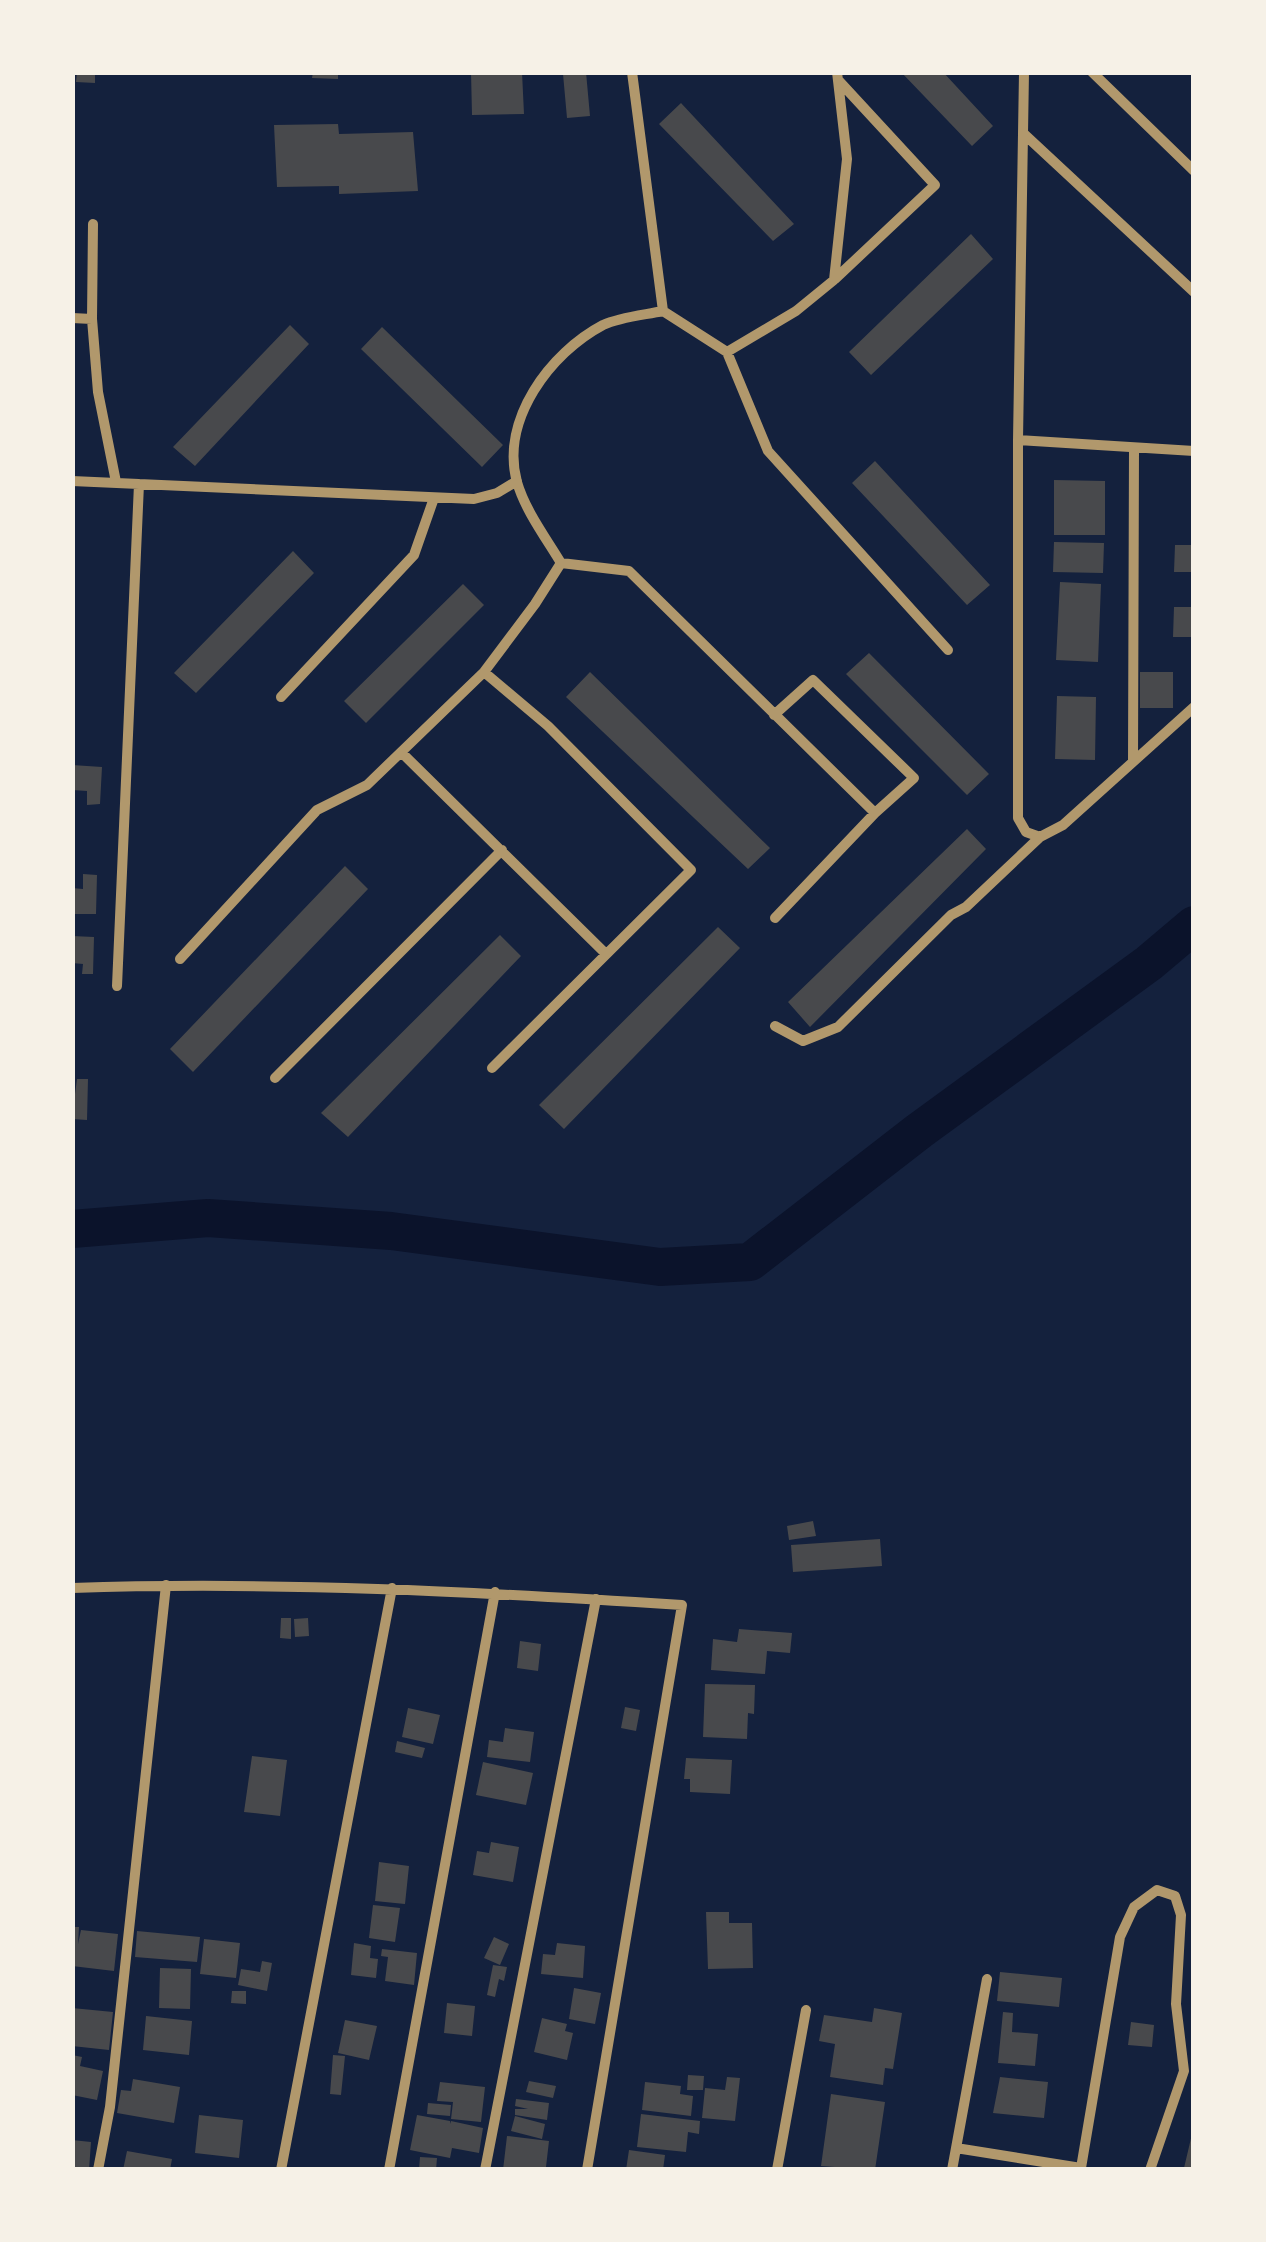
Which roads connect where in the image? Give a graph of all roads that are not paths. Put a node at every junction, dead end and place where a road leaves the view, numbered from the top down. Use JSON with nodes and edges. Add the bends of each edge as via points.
{"nodes":[{"id":1,"x":632,"y":72,"type":"edge"},
{"id":2,"x":1024,"y":72,"type":"edge"},
{"id":3,"x":1092,"y":72,"type":"edge"},
{"id":4,"x":838,"y":76,"type":"edge"},
{"id":5,"x":1023,"y":134,"type":"junction"},
{"id":6,"x":1194,"y":171,"type":"edge"},
{"id":7,"x":93,"y":224,"type":"dead end"},
{"id":8,"x":834,"y":280,"type":"junction"},
{"id":9,"x":1194,"y":292,"type":"edge"},
{"id":10,"x":663,"y":311,"type":"junction"},
{"id":11,"x":72,"y":318,"type":"edge"},
{"id":12,"x":92,"y":319,"type":"junction"},
{"id":13,"x":726,"y":352,"type":"junction"},
{"id":14,"x":1018,"y":440,"type":"junction"},
{"id":15,"x":1134,"y":448,"type":"junction"},
{"id":16,"x":1194,"y":451,"type":"edge"},
{"id":17,"x":72,"y":481,"type":"edge"},
{"id":18,"x":516,"y":481,"type":"junction"},
{"id":19,"x":116,"y":482,"type":"junction"},
{"id":20,"x":139,"y":484,"type":"junction"},
{"id":21,"x":434,"y":498,"type":"junction"},
{"id":22,"x":560,"y":563,"type":"junction"},
{"id":23,"x":948,"y":650,"type":"dead end"},
{"id":24,"x":484,"y":672,"type":"junction"},
{"id":25,"x":281,"y":697,"type":"dead end"},
{"id":26,"x":1194,"y":707,"type":"edge"},
{"id":27,"x":774,"y":716,"type":"junction"},
{"id":28,"x":402,"y":753,"type":"junction"},
{"id":29,"x":1133,"y":762,"type":"junction"},
{"id":30,"x":875,"y":814,"type":"junction"},
{"id":31,"x":1040,"y":837,"type":"junction"},
{"id":32,"x":502,"y":850,"type":"junction"},
{"id":33,"x":775,"y":918,"type":"dead end"},
{"id":34,"x":604,"y":952,"type":"junction"},
{"id":35,"x":180,"y":959,"type":"dead end"},
{"id":36,"x":117,"y":986,"type":"dead end"},
{"id":37,"x":774,"y":1026,"type":"dead end"},
{"id":38,"x":492,"y":1068,"type":"dead end"},
{"id":39,"x":274,"y":1078,"type":"dead end"},
{"id":40,"x":166,"y":1585,"type":"junction"},
{"id":41,"x":72,"y":1588,"type":"edge"},
{"id":42,"x":392,"y":1588,"type":"junction"},
{"id":43,"x":495,"y":1592,"type":"junction"},
{"id":44,"x":596,"y":1600,"type":"junction"},
{"id":45,"x":987,"y":1979,"type":"dead end"},
{"id":46,"x":806,"y":2010,"type":"dead end"},
{"id":47,"x":956,"y":2148,"type":"junction"},
{"id":48,"x":98,"y":2170,"type":"edge"},
{"id":49,"x":281,"y":2170,"type":"edge"},
{"id":50,"x":388,"y":2170,"type":"edge"},
{"id":51,"x":486,"y":2170,"type":"edge"},
{"id":52,"x":587,"y":2170,"type":"edge"},
{"id":53,"x":777,"y":2170,"type":"edge"},
{"id":54,"x":952,"y":2170,"type":"edge"},
{"id":55,"x":1150,"y":2170,"type":"edge"}],
"edges":[{"from":1,"to":10,"type":"street"},
{"from":2,"to":5,"type":"street"},
{"from":3,"to":6,"type":"street"},
{"from":4,"to":8,"type":"street","via":[[847,159]]},
{"from":4,"to":8,"type":"street","via":[[935,185]]},
{"from":5,"to":9,"type":"street"},
{"from":5,"to":14,"type":"street"},
{"from":7,"to":12,"type":"street"},
{"from":8,"to":13,"type":"street"},
{"from":10,"to":13,"type":"street"},
{"from":10,"to":18,"type":"street","via":[[605,324],[563,355],[532,390],[515,434]]},
{"from":11,"to":12,"type":"street"},
{"from":12,"to":19,"type":"street"},
{"from":13,"to":23,"type":"street","via":[[768,451]]},
{"from":14,"to":15,"type":"street"},
{"from":14,"to":31,"type":"street","via":[[1018,818],[1026,832]]},
{"from":15,"to":16,"type":"street"},
{"from":15,"to":29,"type":"street"},
{"from":17,"to":19,"type":"street"},
{"from":18,"to":21,"type":"street","via":[[474,499]]},
{"from":18,"to":22,"type":"street"},
{"from":19,"to":20,"type":"street"},
{"from":20,"to":21,"type":"street"},
{"from":20,"to":36,"type":"street"},
{"from":21,"to":25,"type":"street","via":[[414,556]]},
{"from":22,"to":24,"type":"street"},
{"from":22,"to":27,"type":"street","via":[[629,571]]},
{"from":24,"to":28,"type":"street"},
{"from":24,"to":34,"type":"street","via":[[548,726],[691,870]]},
{"from":26,"to":29,"type":"street"},
{"from":27,"to":30,"type":"street"},
{"from":27,"to":30,"type":"street","via":[[812,680],[838,704],[914,778]]},
{"from":28,"to":32,"type":"street"},
{"from":28,"to":35,"type":"street","via":[[368,784],[317,810]]},
{"from":29,"to":31,"type":"street","via":[[1064,825]]},
{"from":30,"to":33,"type":"street"},
{"from":31,"to":37,"type":"street","via":[[838,1028],[803,1041]]},
{"from":32,"to":34,"type":"street"},
{"from":32,"to":39,"type":"street"},
{"from":34,"to":38,"type":"street"},
{"from":40,"to":41,"type":"street"},
{"from":40,"to":42,"type":"street"},
{"from":40,"to":48,"type":"street"},
{"from":42,"to":43,"type":"street"},
{"from":42,"to":49,"type":"street"},
{"from":43,"to":44,"type":"street"},
{"from":43,"to":50,"type":"street"},
{"from":44,"to":51,"type":"street"},
{"from":44,"to":52,"type":"street","via":[[682,1605]]},
{"from":45,"to":47,"type":"street"},
{"from":46,"to":53,"type":"street"},
{"from":47,"to":54,"type":"street"},
{"from":47,"to":55,"type":"street","via":[[1081,2168],[1120,1937],[1134,1907],[1157,1890],[1175,1896],[1181,1916],[1175,1972],[1184,2071]]}]}
